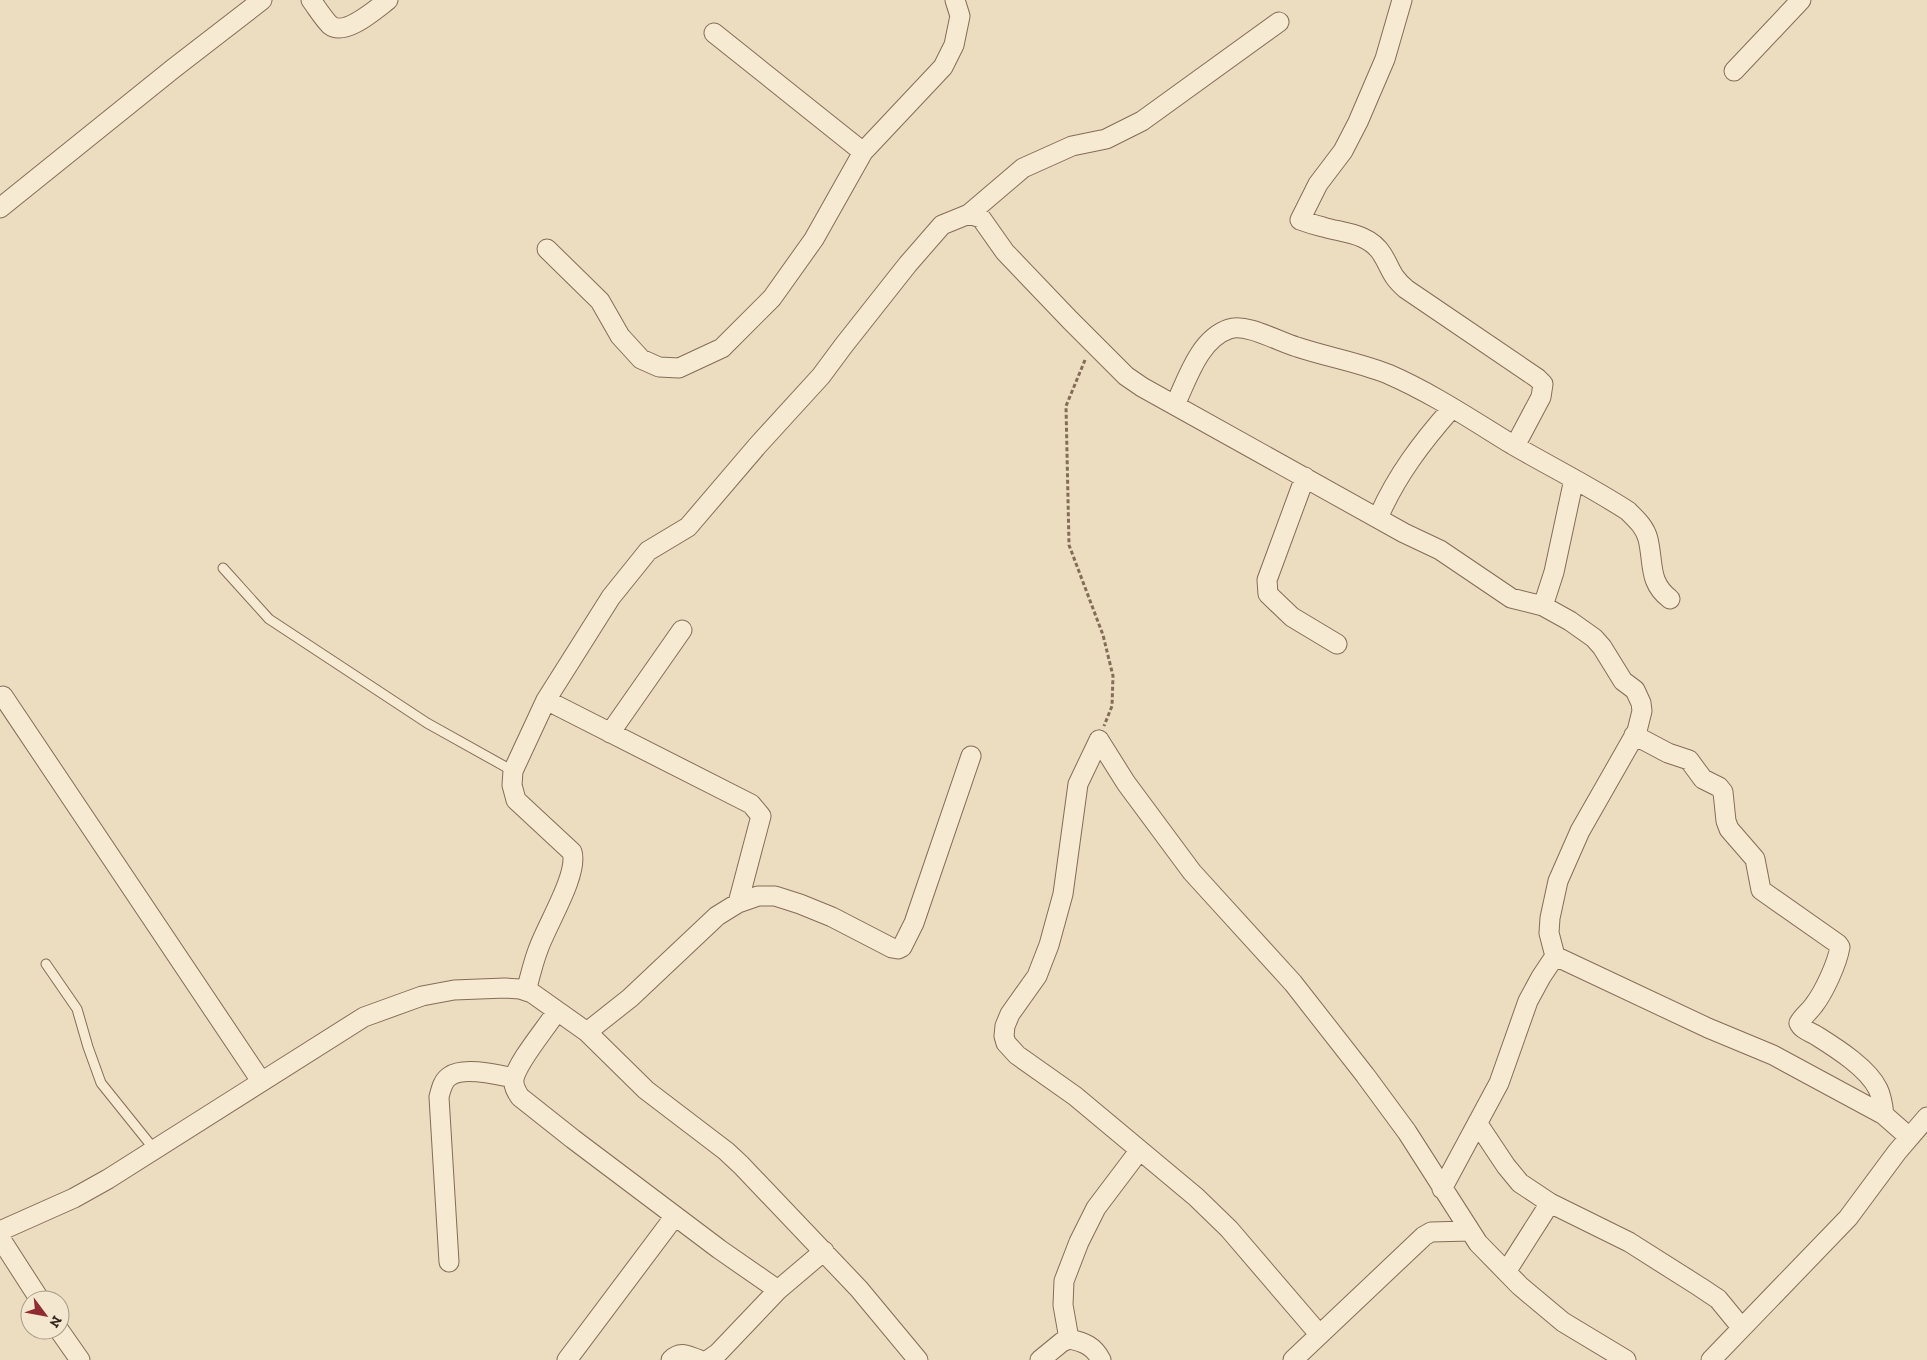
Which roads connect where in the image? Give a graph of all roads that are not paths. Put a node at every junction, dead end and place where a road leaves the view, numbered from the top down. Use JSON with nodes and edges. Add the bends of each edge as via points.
{"nodes":[{"id":1,"x":262,"y":0,"type":"edge"},
{"id":2,"x":311,"y":0,"type":"edge"},
{"id":3,"x":388,"y":0,"type":"edge"},
{"id":4,"x":956,"y":0,"type":"edge"},
{"id":5,"x":1402,"y":0,"type":"edge"},
{"id":6,"x":1801,"y":0,"type":"edge"},
{"id":7,"x":1279,"y":22,"type":"dead end"},
{"id":8,"x":714,"y":33,"type":"dead end"},
{"id":9,"x":1734,"y":71,"type":"dead end"},
{"id":10,"x":863,"y":152,"type":"junction"},
{"id":11,"x":0,"y":208,"type":"edge"},
{"id":12,"x":969,"y":214,"type":"junction"},
{"id":13,"x":547,"y":248,"type":"dead end"},
{"id":14,"x":1175,"y":405,"type":"junction"},
{"id":15,"x":1452,"y":408,"type":"junction"},
{"id":16,"x":1515,"y":446,"type":"junction"},
{"id":17,"x":1305,"y":477,"type":"junction"},
{"id":18,"x":1574,"y":479,"type":"junction"},
{"id":19,"x":1378,"y":518,"type":"junction"},
{"id":20,"x":223,"y":568,"type":"dead end"},
{"id":21,"x":1670,"y":599,"type":"dead end"},
{"id":22,"x":1542,"y":606,"type":"junction"},
{"id":23,"x":682,"y":630,"type":"dead end"},
{"id":24,"x":1337,"y":644,"type":"dead end"},
{"id":25,"x":3,"y":696,"type":"dead end"},
{"id":26,"x":546,"y":700,"type":"junction"},
{"id":27,"x":610,"y":733,"type":"junction"},
{"id":28,"x":1634,"y":735,"type":"junction"},
{"id":29,"x":971,"y":756,"type":"dead end"},
{"id":30,"x":514,"y":771,"type":"junction"},
{"id":31,"x":738,"y":903,"type":"junction"},
{"id":32,"x":1555,"y":956,"type":"junction"},
{"id":33,"x":46,"y":964,"type":"dead end"},
{"id":34,"x":526,"y":991,"type":"junction"},
{"id":35,"x":557,"y":1011,"type":"junction"},
{"id":36,"x":587,"y":1032,"type":"junction"},
{"id":37,"x":514,"y":1078,"type":"junction"},
{"id":38,"x":261,"y":1081,"type":"junction"},
{"id":39,"x":1884,"y":1115,"type":"junction"},
{"id":40,"x":1927,"y":1117,"type":"edge"},
{"id":41,"x":1478,"y":1124,"type":"junction"},
{"id":42,"x":1910,"y":1137,"type":"junction"},
{"id":43,"x":154,"y":1149,"type":"junction"},
{"id":44,"x":1139,"y":1151,"type":"junction"},
{"id":45,"x":1442,"y":1189,"type":"junction"},
{"id":46,"x":1550,"y":1203,"type":"junction"},
{"id":47,"x":675,"y":1216,"type":"junction"},
{"id":48,"x":0,"y":1231,"type":"edge"},
{"id":49,"x":1470,"y":1231,"type":"junction"},
{"id":50,"x":0,"y":1238,"type":"edge"},
{"id":51,"x":824,"y":1251,"type":"junction"},
{"id":52,"x":448,"y":1262,"type":"dead end"},
{"id":53,"x":1506,"y":1272,"type":"junction"},
{"id":54,"x":34,"y":1290,"type":"edge"},
{"id":55,"x":778,"y":1290,"type":"junction"},
{"id":56,"x":1741,"y":1327,"type":"junction"},
{"id":57,"x":1319,"y":1334,"type":"junction"},
{"id":58,"x":1069,"y":1339,"type":"junction"},
{"id":59,"x":66,"y":1340,"type":"edge"},
{"id":60,"x":80,"y":1360,"type":"edge"},
{"id":61,"x":567,"y":1360,"type":"edge"},
{"id":62,"x":671,"y":1360,"type":"edge"},
{"id":63,"x":700,"y":1360,"type":"edge"},
{"id":64,"x":708,"y":1360,"type":"edge"},
{"id":65,"x":918,"y":1360,"type":"edge"},
{"id":66,"x":1040,"y":1360,"type":"edge"},
{"id":67,"x":1101,"y":1360,"type":"edge"},
{"id":68,"x":1293,"y":1360,"type":"edge"},
{"id":69,"x":1626,"y":1360,"type":"edge"},
{"id":70,"x":1711,"y":1360,"type":"edge"}],
"edges":[{"from":1,"to":11,"type":"street"},
{"from":2,"to":3,"type":"street","via":[[331,25],[339,29],[365,17]]},
{"from":4,"to":10,"type":"street","via":[[960,16],[954,45],[943,67]]},
{"from":5,"to":16,"type":"street","via":[[1385,59],[1348,143],[1318,184],[1300,220],[1347,232],[1372,243],[1382,253],[1394,279],[1406,289],[1538,378],[1543,384],[1541,397]]},
{"from":6,"to":9,"type":"street"},
{"from":7,"to":12,"type":"street","via":[[1142,121],[1106,140],[1072,146],[1023,168]]},
{"from":8,"to":10,"type":"street"},
{"from":10,"to":13,"type":"street","via":[[814,238],[772,298],[722,348],[679,368],[659,368],[640,359],[620,336],[600,301]]},
{"from":12,"to":14,"type":"street","via":[[981,218],[1005,252],[1126,376]]},
{"from":12,"to":26,"type":"street","via":[[942,225],[821,376],[688,527],[648,551],[611,597]]},
{"from":14,"to":15,"type":"street","via":[[1206,346],[1220,334],[1234,328],[1247,329],[1371,368],[1422,390]]},
{"from":14,"to":17,"type":"street"},
{"from":15,"to":16,"type":"street"},
{"from":15,"to":19,"type":"street","via":[[1404,467]]},
{"from":16,"to":18,"type":"street"},
{"from":17,"to":19,"type":"street"},
{"from":17,"to":24,"type":"street","via":[[1268,580],[1268,594],[1292,617]]},
{"from":18,"to":21,"type":"street","via":[[1628,511],[1641,524],[1648,538],[1654,578],[1660,592]]},
{"from":18,"to":22,"type":"street","via":[[1554,572]]},
{"from":19,"to":22,"type":"street","via":[[1454,558],[1511,598]]},
{"from":20,"to":30,"type":"lane","via":[[269,619],[428,723]]},
{"from":22,"to":28,"type":"street","via":[[1594,638],[1623,681],[1638,694],[1642,711]]},
{"from":23,"to":27,"type":"street"},
{"from":25,"to":38,"type":"street"},
{"from":26,"to":27,"type":"street"},
{"from":26,"to":30,"type":"street"},
{"from":27,"to":31,"type":"street","via":[[752,804],[762,816]]},
{"from":28,"to":32,"type":"street","via":[[1580,831],[1558,881],[1549,933]]},
{"from":28,"to":39,"type":"street","via":[[1689,760],[1703,780],[1719,787],[1724,795],[1726,821],[1755,859],[1761,890],[1840,947],[1815,1004],[1799,1023],[1801,1028],[1847,1057],[1873,1080],[1882,1099]]},
{"from":29,"to":31,"type":"street","via":[[914,923],[902,947],[892,948],[832,917],[775,896],[758,896]]},
{"from":30,"to":34,"type":"street","via":[[512,785],[516,800],[572,852],[574,858],[570,875],[538,948]]},
{"from":31,"to":36,"type":"street","via":[[717,916],[630,998]]},
{"from":32,"to":39,"type":"street","via":[[1773,1055]]},
{"from":32,"to":41,"type":"street","via":[[1528,1001],[1499,1083]]},
{"from":33,"to":43,"type":"lane","via":[[77,1008],[101,1083]]},
{"from":34,"to":35,"type":"street"},
{"from":34,"to":38,"type":"street","via":[[520,988],[454,990],[422,996],[364,1017]]},
{"from":35,"to":36,"type":"street"},
{"from":35,"to":37,"type":"street"},
{"from":36,"to":51,"type":"street","via":[[646,1090],[726,1151]]},
{"from":37,"to":47,"type":"street","via":[[515,1091],[527,1103]]},
{"from":37,"to":52,"type":"street","via":[[471,1071],[451,1075],[441,1090]]},
{"from":38,"to":43,"type":"street"},
{"from":39,"to":42,"type":"street"},
{"from":40,"to":42,"type":"street"},
{"from":41,"to":45,"type":"street"},
{"from":41,"to":46,"type":"street","via":[[1512,1176]]},
{"from":42,"to":56,"type":"street","via":[[1848,1218]]},
{"from":43,"to":48,"type":"street","via":[[74,1198]]},
{"from":44,"to":45,"type":"street","via":[[1075,1096],[1017,1055],[1009,1048],[1004,1036],[1010,1014],[1037,976],[1049,944],[1063,894],[1078,784],[1099,740],[1126,783],[1192,872],[1293,983],[1364,1075]]},
{"from":44,"to":57,"type":"street","via":[[1196,1197],[1229,1229]]},
{"from":44,"to":58,"type":"street","via":[[1096,1208],[1064,1281],[1063,1305]]},
{"from":45,"to":49,"type":"street"},
{"from":46,"to":53,"type":"street"},
{"from":46,"to":56,"type":"street","via":[[1629,1242],[1700,1287],[1718,1299]]},
{"from":47,"to":55,"type":"street"},
{"from":47,"to":61,"type":"street"},
{"from":49,"to":53,"type":"street"},
{"from":49,"to":57,"type":"street","via":[[1431,1232],[1424,1236]]},
{"from":50,"to":54,"type":"street"},
{"from":51,"to":55,"type":"street"},
{"from":51,"to":65,"type":"street"},
{"from":53,"to":69,"type":"street","via":[[1563,1322]]},
{"from":55,"to":64,"type":"street"},
{"from":56,"to":70,"type":"street"},
{"from":57,"to":68,"type":"street"},
{"from":58,"to":66,"type":"street"},
{"from":58,"to":67,"type":"street","via":[[1089,1345]]},
{"from":59,"to":60,"type":"street"},
{"from":62,"to":63,"type":"street","via":[[682,1353]]}]}
